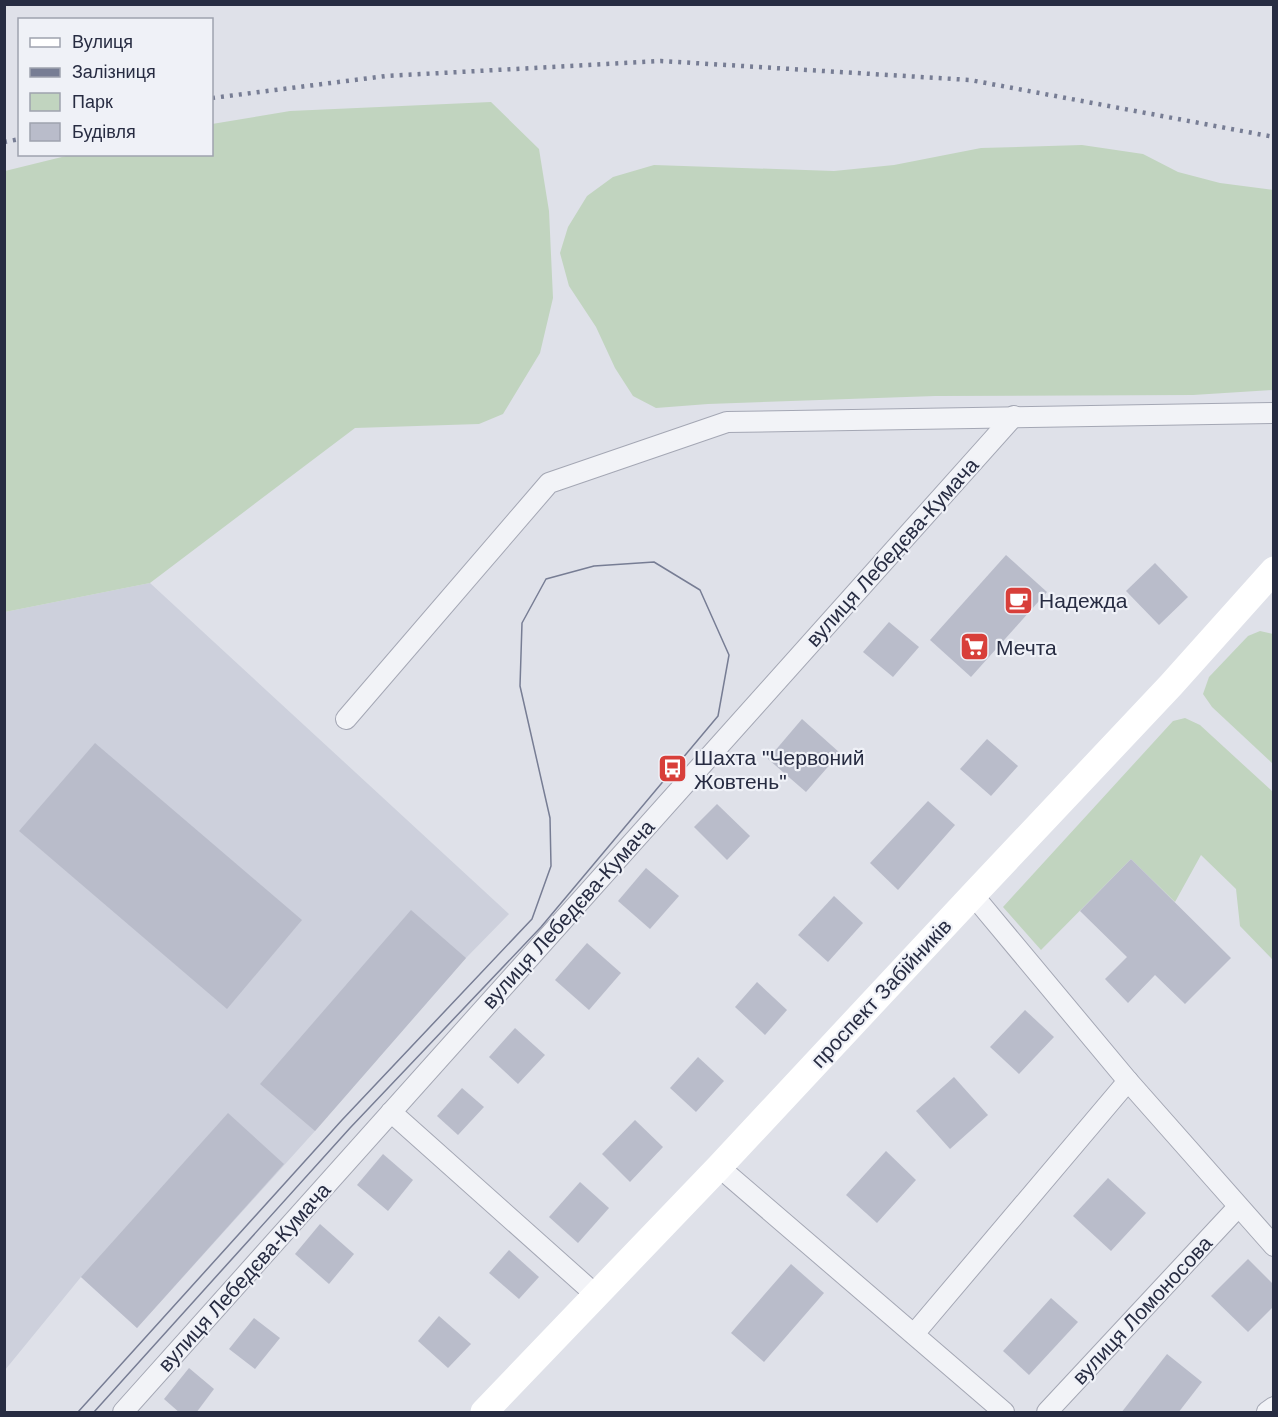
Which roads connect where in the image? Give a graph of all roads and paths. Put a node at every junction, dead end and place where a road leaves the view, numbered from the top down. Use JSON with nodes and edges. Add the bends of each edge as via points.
{"nodes":[{"id":1,"x":1274,"y":413,"type":"edge"},
{"id":2,"x":1014,"y":416,"type":"junction"},
{"id":3,"x":1274,"y":570,"type":"edge"},
{"id":4,"x":346,"y":719,"type":"dead end"},
{"id":5,"x":972,"y":895,"type":"junction"},
{"id":6,"x":1128,"y":1081,"type":"junction"},
{"id":7,"x":391,"y":1112,"type":"junction"},
{"id":8,"x":719,"y":1167,"type":"junction"},
{"id":9,"x":1238,"y":1207,"type":"junction"},
{"id":10,"x":1274,"y":1246,"type":"edge"},
{"id":11,"x":596,"y":1295,"type":"junction"},
{"id":12,"x":914,"y":1334,"type":"junction"},
{"id":13,"x":1274,"y":1407,"type":"edge"},
{"id":14,"x":123,"y":1413,"type":"edge"},
{"id":15,"x":484,"y":1413,"type":"edge"},
{"id":16,"x":1004,"y":1413,"type":"edge"},
{"id":17,"x":1047,"y":1413,"type":"edge"},
{"id":18,"x":1267,"y":1413,"type":"edge"}],
"edges":[{"from":1,"to":2,"type":"street"},
{"from":2,"to":4,"type":"street","via":[[727,422],[549,483]]},
{"from":2,"to":7,"type":"street","name":"вулиця Лебедєва-Кумача"},
{"from":3,"to":5,"type":"main road","name":"проспект Забійників","via":[[1172,685]]},
{"from":5,"to":6,"type":"street"},
{"from":5,"to":8,"type":"main road","name":"проспект Забійників"},
{"from":6,"to":9,"type":"street"},
{"from":6,"to":12,"type":"street"},
{"from":7,"to":11,"type":"street"},
{"from":7,"to":14,"type":"street","name":"вулиця Лебедєва-Кумача"},
{"from":8,"to":11,"type":"main road","name":"проспект Забійників"},
{"from":8,"to":12,"type":"street"},
{"from":9,"to":10,"type":"street"},
{"from":9,"to":17,"type":"street","name":"вулиця Ломоносова"},
{"from":11,"to":15,"type":"main road","name":"проспект Забійників"},
{"from":12,"to":16,"type":"street"},
{"from":13,"to":18,"type":"street"}]}
